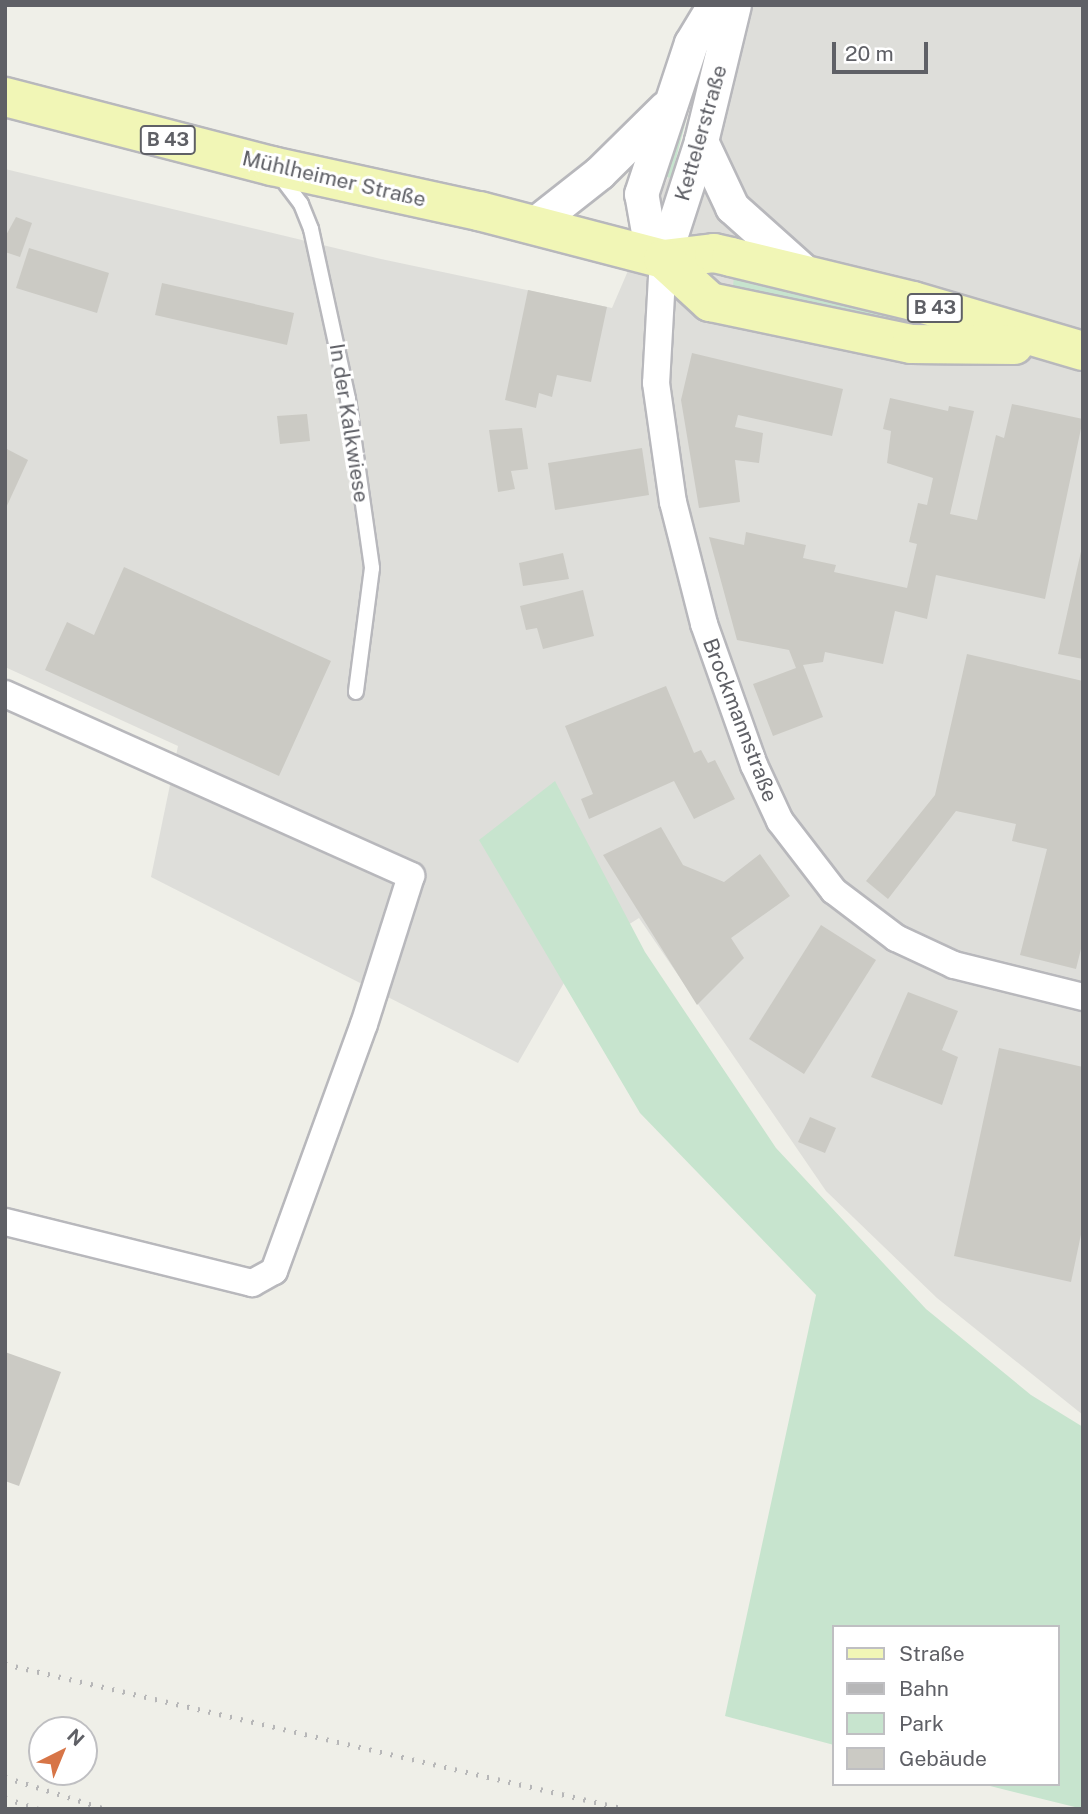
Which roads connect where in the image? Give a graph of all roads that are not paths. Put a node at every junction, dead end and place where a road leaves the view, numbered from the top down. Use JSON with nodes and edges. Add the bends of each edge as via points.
{"nodes":[{"id":1,"x":714,"y":5,"type":"edge"},
{"id":2,"x":734,"y":5,"type":"edge"},
{"id":3,"x":5,"y":97,"type":"edge"},
{"id":4,"x":667,"y":106,"type":"junction"},
{"id":5,"x":701,"y":141,"type":"junction"},
{"id":6,"x":272,"y":166,"type":"junction"},
{"id":7,"x":533,"y":225,"type":"junction"},
{"id":8,"x":663,"y":259,"type":"junction"},
{"id":9,"x":809,"y":276,"type":"junction"},
{"id":10,"x":1072,"y":348,"type":"edge"},
{"id":11,"x":356,"y":692,"type":"dead end"},
{"id":12,"x":5,"y":694,"type":"edge"},
{"id":13,"x":1083,"y":997,"type":"edge"},
{"id":14,"x":5,"y":1222,"type":"edge"}],
"edges":[{"from":1,"to":4,"type":"street","via":[[691,43]]},
{"from":2,"to":5,"type":"street","name":"Kettelerstraße"},
{"from":3,"to":6,"type":"main road","name":"Mühlheimer Straße","number":"B 43"},
{"from":4,"to":7,"type":"street","via":[[599,173]]},
{"from":4,"to":8,"type":"street","via":[[641,194],[648,232]]},
{"from":5,"to":8,"type":"street","name":"Kettelerstraße"},
{"from":5,"to":9,"type":"street","via":[[732,207]]},
{"from":6,"to":7,"type":"main road","name":"Mühlheimer Straße","number":"B 43"},
{"from":6,"to":11,"type":"lane","name":"In der Kalkwiese","via":[[301,204],[312,229],[348,398],[372,568]]},
{"from":7,"to":8,"type":"main road","name":"Mühlheimer Straße","number":"B 43"},
{"from":8,"to":9,"type":"main road","name":"Mühlheimer Straße","number":"B 43","via":[[714,253]]},
{"from":8,"to":10,"type":"main road","name":"Mühlheimer Straße","number":"B 43","via":[[710,302],[911,344]]},
{"from":8,"to":13,"type":"street","name":"Brockmannstraße","via":[[656,383],[673,502],[708,636],[754,765],[780,821],[834,891],[896,938],[954,965]]},
{"from":9,"to":10,"type":"main road","name":"Mühlheimer Straße","number":"B 43"},
{"from":12,"to":14,"type":"street","via":[[411,876],[373,999],[274,1271],[251,1283]]}]}
